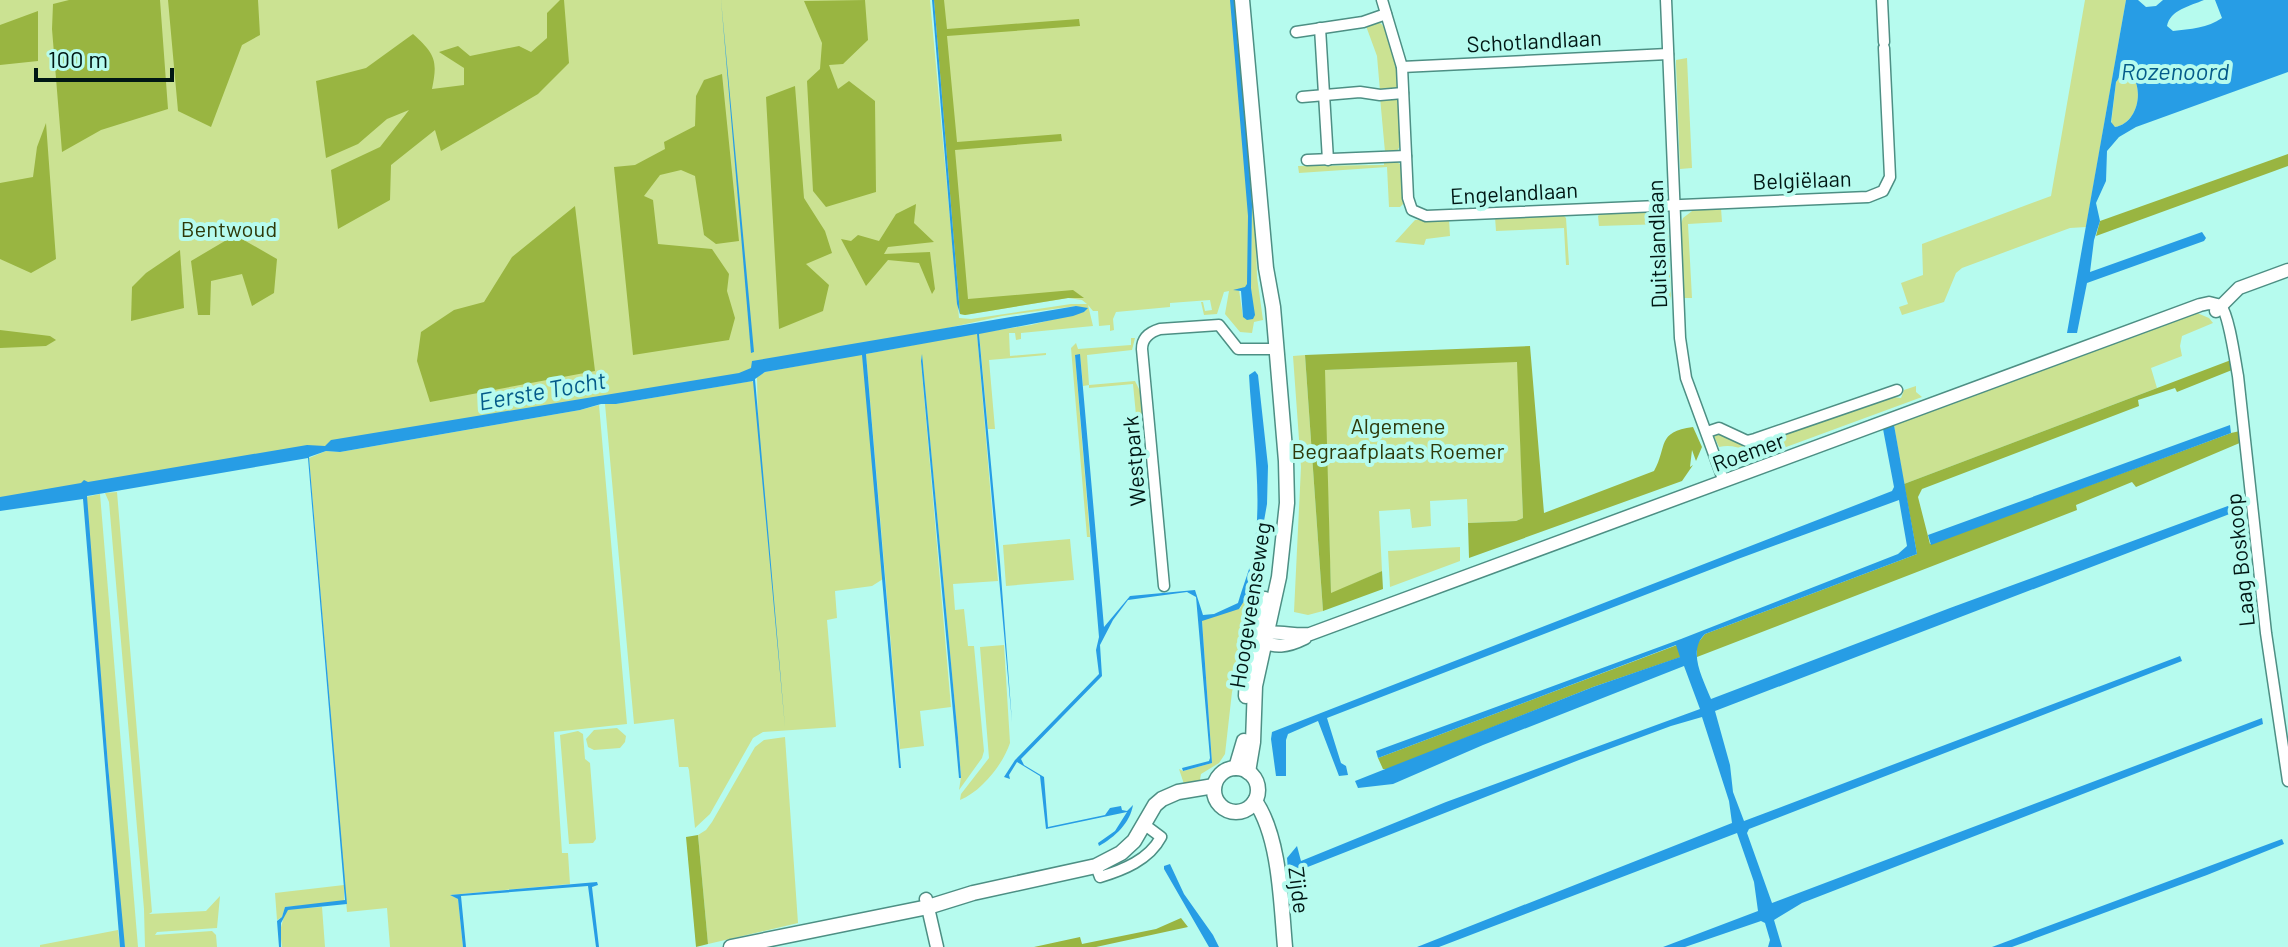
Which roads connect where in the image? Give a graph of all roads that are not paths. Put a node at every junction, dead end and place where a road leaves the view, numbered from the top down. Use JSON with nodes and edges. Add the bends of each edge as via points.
{"nodes":[{"id":1,"x":1242,"y":0,"type":"edge"},
{"id":2,"x":1251,"y":0,"type":"edge"},
{"id":3,"x":1382,"y":0,"type":"edge"},
{"id":4,"x":1666,"y":0,"type":"edge"},
{"id":5,"x":1882,"y":0,"type":"edge"},
{"id":6,"x":1386,"y":14,"type":"junction"},
{"id":7,"x":1320,"y":28,"type":"junction"},
{"id":8,"x":1296,"y":32,"type":"dead end"},
{"id":9,"x":1668,"y":54,"type":"junction"},
{"id":10,"x":1402,"y":67,"type":"junction"},
{"id":11,"x":1251,"y":81,"type":"junction"},
{"id":12,"x":1403,"y":93,"type":"junction"},
{"id":13,"x":1324,"y":95,"type":"junction"},
{"id":14,"x":1302,"y":97,"type":"dead end"},
{"id":15,"x":1406,"y":156,"type":"junction"},
{"id":16,"x":1307,"y":160,"type":"dead end"},
{"id":17,"x":1328,"y":160,"type":"junction"},
{"id":18,"x":1675,"y":204,"type":"junction"},
{"id":19,"x":2288,"y":270,"type":"edge"},
{"id":20,"x":2218,"y":309,"type":"junction"},
{"id":21,"x":1272,"y":349,"type":"junction"},
{"id":22,"x":1897,"y":390,"type":"dead end"},
{"id":23,"x":1707,"y":432,"type":"junction"},
{"id":24,"x":1723,"y":479,"type":"junction"},
{"id":25,"x":1164,"y":586,"type":"dead end"},
{"id":26,"x":1262,"y":637,"type":"junction"},
{"id":27,"x":1242,"y":770,"type":"junction"},
{"id":28,"x":2288,"y":781,"type":"edge"},
{"id":29,"x":1215,"y":792,"type":"junction"},
{"id":30,"x":1251,"y":805,"type":"junction"},
{"id":31,"x":1148,"y":820,"type":"junction"},
{"id":32,"x":1096,"y":866,"type":"junction"},
{"id":33,"x":927,"y":903,"type":"junction"},
{"id":34,"x":731,"y":947,"type":"edge"},
{"id":35,"x":937,"y":947,"type":"edge"},
{"id":36,"x":1285,"y":947,"type":"edge"}],
"edges":[{"from":1,"to":11,"type":"main road","name":"Hoogeveenseweg"},
{"from":2,"to":11,"type":"main road","name":"Hoogeveenseweg"},
{"from":3,"to":6,"type":"street","name":"Engelandlaan"},
{"from":4,"to":9,"type":"street","name":"Duitslandlaan"},
{"from":5,"to":18,"type":"street","name":"Belgiëlaan","via":[[1890,177],[1883,191],[1868,197]]},
{"from":6,"to":7,"type":"street"},
{"from":6,"to":10,"type":"street","name":"Engelandlaan"},
{"from":7,"to":8,"type":"street"},
{"from":7,"to":13,"type":"street"},
{"from":9,"to":10,"type":"street","name":"Schotlandlaan"},
{"from":9,"to":18,"type":"street","name":"Duitslandlaan"},
{"from":10,"to":12,"type":"street","name":"Engelandlaan"},
{"from":11,"to":21,"type":"main road","name":"Hoogeveenseweg"},
{"from":12,"to":13,"type":"street"},
{"from":12,"to":15,"type":"street","name":"Engelandlaan"},
{"from":13,"to":14,"type":"street"},
{"from":13,"to":17,"type":"street"},
{"from":15,"to":17,"type":"street"},
{"from":15,"to":18,"type":"street","name":"Engelandlaan","via":[[1408,198],[1412,210],[1426,216]]},
{"from":16,"to":17,"type":"street"},
{"from":18,"to":23,"type":"street","name":"Duitslandlaan","via":[[1680,338],[1686,378]]},
{"from":19,"to":20,"type":"street","via":[[2239,288]]},
{"from":20,"to":24,"type":"street","name":"Roemer","via":[[2200,305]]},
{"from":20,"to":28,"type":"street","name":"Laag Boskoop","via":[[2238,376]]},
{"from":21,"to":25,"type":"street","name":"Westpark","via":[[1242,351],[1219,325],[1160,329],[1148,335],[1142,349]]},
{"from":21,"to":26,"type":"main road","name":"Hoogeveenseweg","via":[[1287,503],[1279,577]]},
{"from":22,"to":23,"type":"street","name":"Roemer","via":[[1747,441],[1719,428]]},
{"from":23,"to":24,"type":"street","name":"Duitslandlaan"},
{"from":24,"to":26,"type":"street","name":"Roemer","via":[[1303,640],[1276,646]]},
{"from":26,"to":27,"type":"main road","name":"Hoogeveenseweg","via":[[1254,732]]},
{"from":27,"to":29,"type":"main road","via":[[1222,773]]},
{"from":27,"to":30,"type":"main road","via":[[1257,785]]},
{"from":29,"to":30,"type":"main road","via":[[1228,811]]},
{"from":29,"to":31,"type":"main road","via":[[1169,795],[1155,805]]},
{"from":30,"to":36,"type":"main road","name":"Zijde","via":[[1270,838]]},
{"from":31,"to":32,"type":"main road","via":[[1121,853]]},
{"from":31,"to":32,"type":"street","via":[[1161,837],[1147,855],[1100,877]]},
{"from":32,"to":33,"type":"main road"},
{"from":33,"to":34,"type":"main road"},
{"from":33,"to":35,"type":"street"}]}
